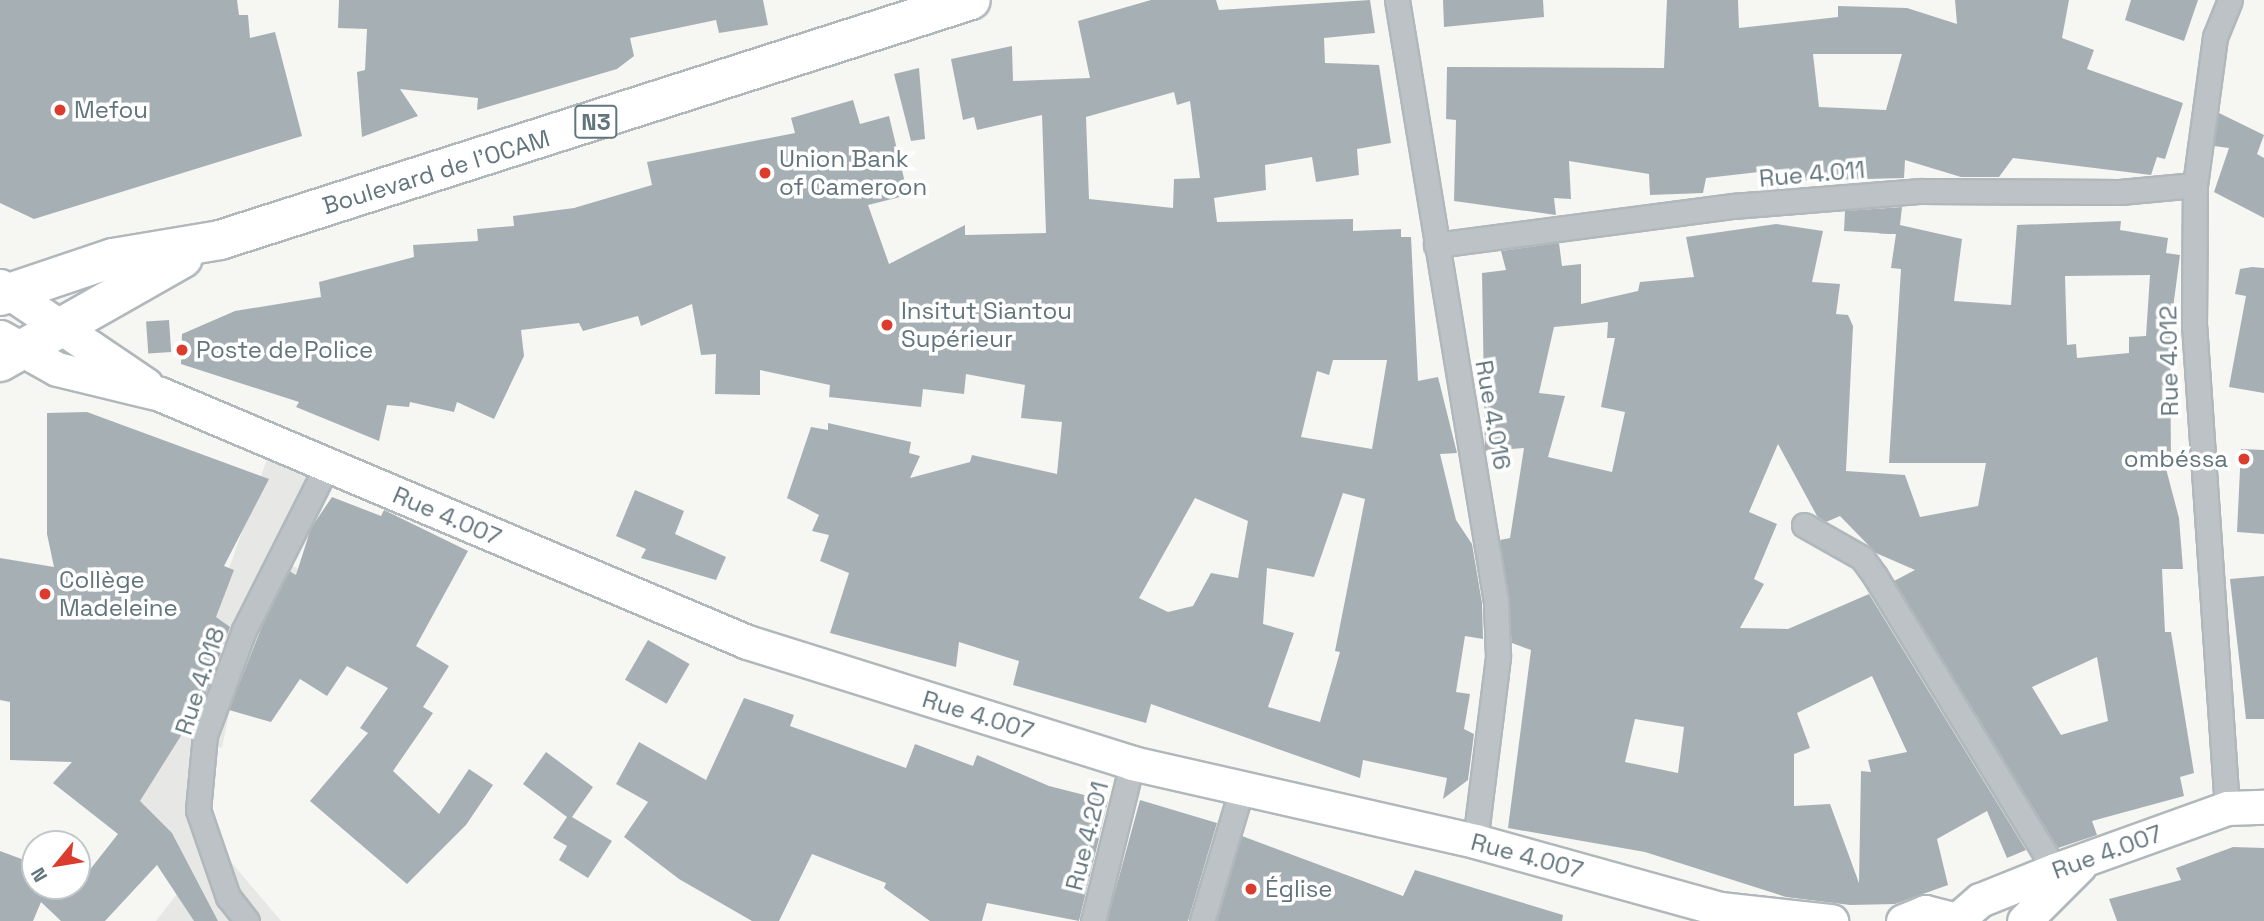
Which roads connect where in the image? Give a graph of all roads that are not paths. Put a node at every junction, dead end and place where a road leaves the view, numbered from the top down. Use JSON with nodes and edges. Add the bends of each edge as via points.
{"nodes":[{"id":1,"x":971,"y":0,"type":"edge"},
{"id":2,"x":1397,"y":0,"type":"edge"},
{"id":3,"x":2230,"y":0,"type":"edge"},
{"id":4,"x":2195,"y":185,"type":"junction"},
{"id":5,"x":219,"y":240,"type":"junction"},
{"id":6,"x":1436,"y":245,"type":"junction"},
{"id":7,"x":4,"y":291,"type":"edge"},
{"id":8,"x":61,"y":325,"type":"junction"},
{"id":9,"x":7,"y":350,"type":"edge"},
{"id":10,"x":160,"y":394,"type":"junction"},
{"id":11,"x":327,"y":466,"type":"junction"},
{"id":12,"x":1804,"y":525,"type":"dead end"},
{"id":13,"x":1132,"y":763,"type":"junction"},
{"id":14,"x":1242,"y":788,"type":"junction"},
{"id":15,"x":2264,"y":807,"type":"edge"},
{"id":16,"x":2227,"y":808,"type":"junction"},
{"id":17,"x":1475,"y":841,"type":"junction"},
{"id":18,"x":2068,"y":867,"type":"junction"},
{"id":19,"x":1733,"y":915,"type":"edge"},
{"id":20,"x":1959,"y":920,"type":"edge"},
{"id":21,"x":247,"y":921,"type":"edge"},
{"id":22,"x":1093,"y":921,"type":"edge"},
{"id":23,"x":1202,"y":921,"type":"edge"},
{"id":24,"x":1831,"y":921,"type":"edge"},
{"id":25,"x":1903,"y":921,"type":"edge"},
{"id":26,"x":2024,"y":921,"type":"edge"}],
"edges":[{"from":1,"to":5,"type":"highway","name":"Boulevard de l'OCAM","number":"N3"},
{"from":2,"to":6,"type":"street","name":"Rue 4.016"},
{"from":3,"to":4,"type":"street","name":"Rue 4.012","via":[[2215,37]]},
{"from":4,"to":6,"type":"street","name":"Rue 4.011","via":[[1881,194]]},
{"from":4,"to":16,"type":"street","name":"Rue 4.012","via":[[2197,429]]},
{"from":5,"to":7,"type":"highway","name":"Boulevard de l'OCAM","number":"N3","via":[[113,258]]},
{"from":5,"to":8,"type":"highway","name":"Boulevard de l'OCAM","number":"N3"},
{"from":6,"to":17,"type":"street","name":"Rue 4.016","via":[[1496,601],[1498,657]]},
{"from":7,"to":8,"type":"main road","name":"Rue 4.007"},
{"from":8,"to":9,"type":"highway","number":"N3"},
{"from":8,"to":10,"type":"main road","name":"Rue 4.007"},
{"from":9,"to":10,"type":"main road","name":"Rue 4.007","via":[[57,369]]},
{"from":10,"to":11,"type":"main road","name":"Rue 4.007"},
{"from":11,"to":13,"type":"main road","name":"Rue 4.007","via":[[747,642]]},
{"from":11,"to":21,"type":"street","name":"Rue 4.018","via":[[244,630],[205,735],[198,810],[228,897]]},
{"from":12,"to":18,"type":"street","via":[[1868,567],[2017,800]]},
{"from":13,"to":14,"type":"main road","name":"Rue 4.007"},
{"from":13,"to":22,"type":"street","name":"Rue 4.201"},
{"from":14,"to":17,"type":"main road","name":"Rue 4.007"},
{"from":14,"to":23,"type":"street"},
{"from":15,"to":16,"type":"main road","name":"Rue 4.007"},
{"from":16,"to":18,"type":"main road","name":"Rue 4.007"},
{"from":17,"to":19,"type":"main road","name":"Rue 4.007"},
{"from":18,"to":20,"type":"main road","name":"Rue 4.007","via":[[1980,900]]},
{"from":18,"to":26,"type":"main road"},
{"from":19,"to":24,"type":"main road","name":"Rue 4.007"},
{"from":20,"to":25,"type":"main road","via":[[1925,912]]}]}
